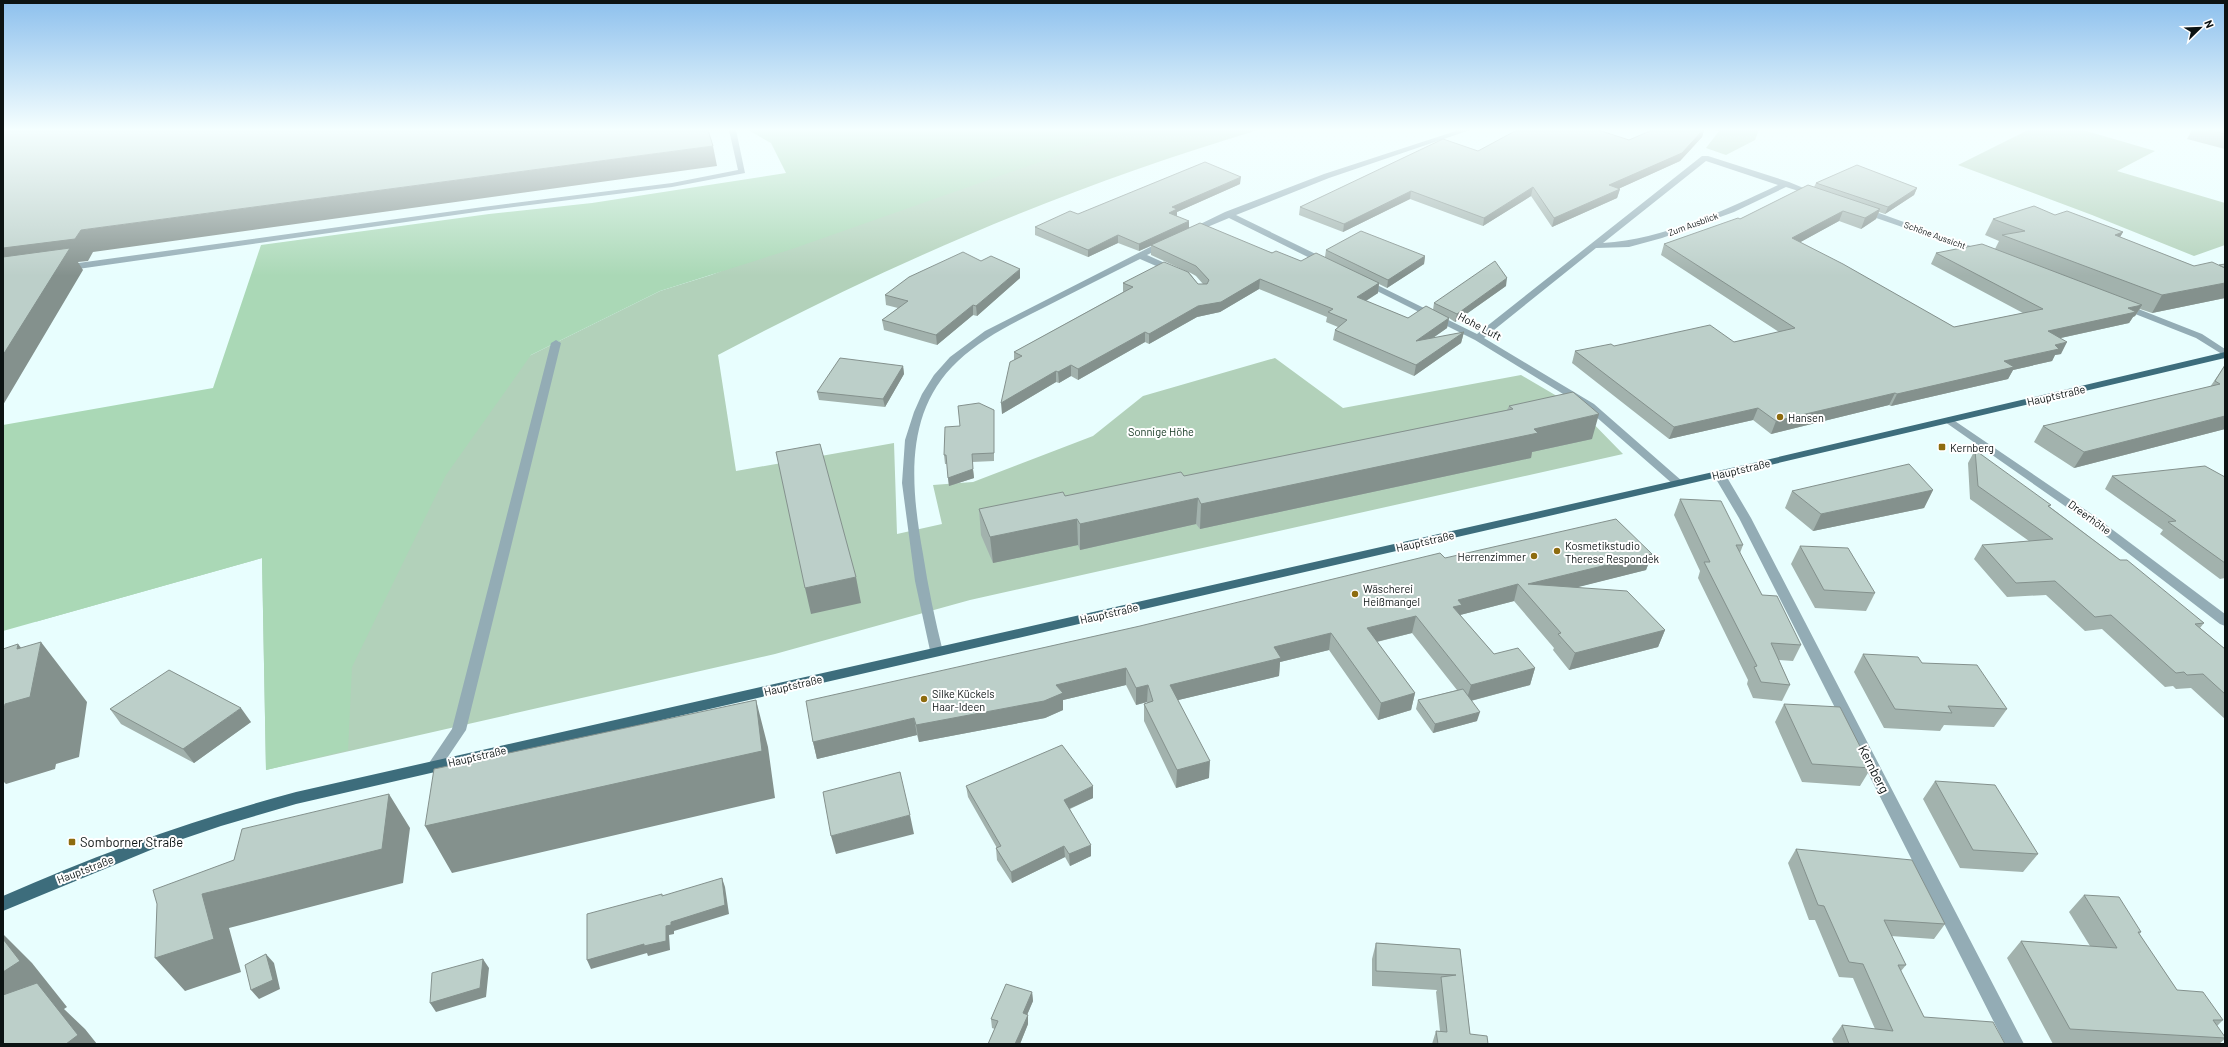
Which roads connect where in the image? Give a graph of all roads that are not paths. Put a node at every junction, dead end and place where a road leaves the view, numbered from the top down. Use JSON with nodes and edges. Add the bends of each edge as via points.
{"nodes":[{"id":1,"x":703,"y":179,"type":"edge"},
{"id":2,"x":1319,"y":179,"type":"edge"},
{"id":3,"x":1679,"y":179,"type":"edge"},
{"id":4,"x":1770,"y":179,"type":"edge"},
{"id":5,"x":1786,"y":184,"type":"junction"},
{"id":6,"x":1824,"y":197,"type":"edge"},
{"id":7,"x":1855,"y":207,"type":"edge"},
{"id":8,"x":1228,"y":214,"type":"junction"},
{"id":9,"x":1594,"y":246,"type":"junction"},
{"id":10,"x":1140,"y":255,"type":"junction"},
{"id":11,"x":1988,"y":255,"type":"edge"},
{"id":12,"x":1335,"y":267,"type":"edge"},
{"id":13,"x":58,"y":269,"type":"edge"},
{"id":14,"x":1179,"y":273,"type":"edge"},
{"id":15,"x":1357,"y":278,"type":"edge"},
{"id":16,"x":2117,"y":304,"type":"edge"},
{"id":17,"x":1478,"y":338,"type":"junction"},
{"id":18,"x":556,"y":343,"type":"dead end"},
{"id":19,"x":2225,"y":354,"type":"edge"},
{"id":20,"x":1949,"y":420,"type":"junction"},
{"id":21,"x":1719,"y":474,"type":"junction"},
{"id":22,"x":1678,"y":483,"type":"junction"},
{"id":23,"x":2225,"y":621,"type":"edge"},
{"id":24,"x":936,"y":652,"type":"junction"},
{"id":25,"x":434,"y":766,"type":"junction"},
{"id":26,"x":3,"y":904,"type":"edge"},
{"id":27,"x":2015,"y":1044,"type":"edge"}],
"edges":[{"from":1,"to":13,"type":"street"},
{"from":2,"to":8,"type":"street"},
{"from":3,"to":9,"type":"street"},
{"from":4,"to":5,"type":"street"},
{"from":5,"to":6,"type":"street"},
{"from":5,"to":9,"type":"street","name":"Zum Ausblick","via":[[1731,210],[1659,236],[1629,244]]},
{"from":7,"to":11,"type":"street","name":"Schöne Aussicht"},
{"from":8,"to":10,"type":"street"},
{"from":8,"to":12,"type":"street"},
{"from":9,"to":17,"type":"street"},
{"from":10,"to":14,"type":"street"},
{"from":10,"to":24,"type":"street","via":[[984,336],[944,369],[929,390],[910,441],[908,491],[925,606]]},
{"from":15,"to":17,"type":"street","name":"Hohe Luft"},
{"from":16,"to":19,"type":"street","via":[[2199,336]]},
{"from":17,"to":22,"type":"street","name":"Hohe Luft","via":[[1590,406]]},
{"from":18,"to":25,"type":"street","via":[[459,730]]},
{"from":19,"to":20,"type":"main road","name":"Hauptstraße"},
{"from":20,"to":21,"type":"main road","name":"Hauptstraße"},
{"from":20,"to":23,"type":"street","name":"Dreerhöhe","via":[[2065,499],[2172,578]]},
{"from":21,"to":22,"type":"main road","name":"Hauptstraße"},
{"from":21,"to":27,"type":"street","name":"Kernberg","via":[[1749,525]]},
{"from":22,"to":24,"type":"main road","name":"Hauptstraße"},
{"from":24,"to":25,"type":"main road","name":"Hauptstraße"},
{"from":25,"to":26,"type":"main road","name":"Hauptstraße","via":[[256,808],[56,880]]}]}
